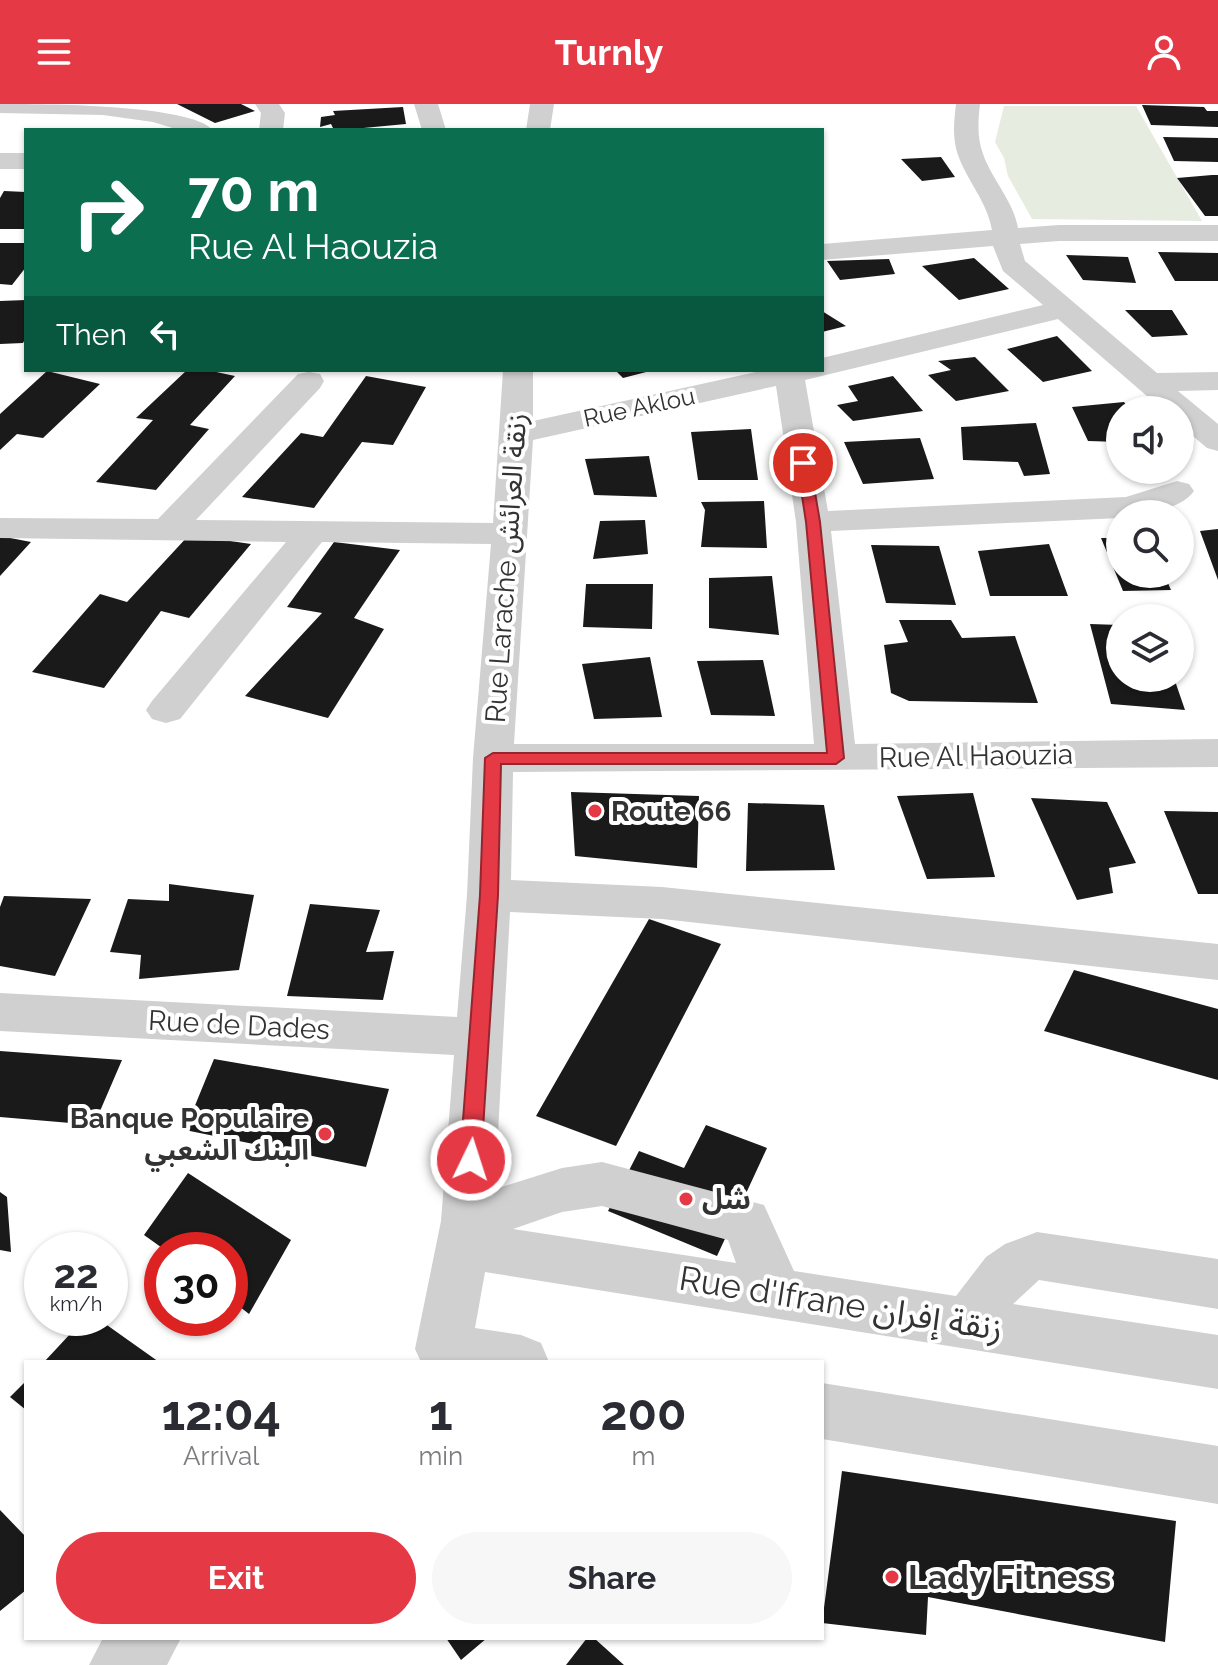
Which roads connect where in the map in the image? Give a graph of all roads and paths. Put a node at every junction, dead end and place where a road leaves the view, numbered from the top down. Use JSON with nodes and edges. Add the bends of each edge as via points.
{"nodes":[{"id":1,"x":267,"y":104,"type":"edge"},
{"id":2,"x":426,"y":104,"type":"edge"},
{"id":3,"x":542,"y":104,"type":"edge"},
{"id":4,"x":968,"y":104,"type":"edge"},
{"id":5,"x":0,"y":106,"type":"edge"},
{"id":6,"x":136,"y":107,"type":"edge"},
{"id":7,"x":196,"y":128,"type":"edge"},
{"id":8,"x":271,"y":128,"type":"edge"},
{"id":9,"x":433,"y":128,"type":"edge"},
{"id":10,"x":538,"y":128,"type":"edge"},
{"id":11,"x":0,"y":161,"type":"edge"},
{"id":12,"x":24,"y":161,"type":"edge"},
{"id":13,"x":1218,"y":233,"type":"edge"},
{"id":14,"x":1006,"y":237,"type":"junction"},
{"id":15,"x":824,"y":252,"type":"edge"},
{"id":16,"x":1063,"y":309,"type":"junction"},
{"id":17,"x":824,"y":366,"type":"edge"},
{"id":18,"x":518,"y":372,"type":"edge"},
{"id":19,"x":797,"y":372,"type":"edge"},
{"id":20,"x":806,"y":372,"type":"edge"},
{"id":21,"x":309,"y":381,"type":"dead end"},
{"id":22,"x":1218,"y":381,"type":"edge"},
{"id":23,"x":1151,"y":382,"type":"junction"},
{"id":24,"x":517,"y":434,"type":"junction"},
{"id":25,"x":1218,"y":441,"type":"edge"},
{"id":26,"x":1177,"y":491,"type":"dead end"},
{"id":27,"x":813,"y":522,"type":"junction"},
{"id":28,"x":0,"y":528,"type":"edge"},
{"id":29,"x":168,"y":529,"type":"junction"},
{"id":30,"x":314,"y":530,"type":"junction"},
{"id":31,"x":509,"y":534,"type":"junction"},
{"id":32,"x":166,"y":710,"type":"dead end"},
{"id":33,"x":1218,"y":753,"type":"edge"},
{"id":34,"x":493,"y":758,"type":"junction"},
{"id":35,"x":836,"y":758,"type":"junction"},
{"id":36,"x":489,"y":895,"type":"junction"},
{"id":37,"x":1218,"y":962,"type":"edge"},
{"id":38,"x":0,"y":1012,"type":"edge"},
{"id":39,"x":479,"y":1037,"type":"junction"},
{"id":40,"x":466,"y":1233,"type":"junction"},
{"id":41,"x":1218,"y":1284,"type":"edge"},
{"id":42,"x":775,"y":1293,"type":"junction"},
{"id":43,"x":970,"y":1323,"type":"junction"},
{"id":44,"x":437,"y":1356,"type":"edge"},
{"id":45,"x":493,"y":1360,"type":"edge"},
{"id":46,"x":1218,"y":1362,"type":"edge"},
{"id":47,"x":824,"y":1411,"type":"edge"},
{"id":48,"x":1218,"y":1475,"type":"edge"},
{"id":49,"x":147,"y":1640,"type":"edge"},
{"id":50,"x":121,"y":1665,"type":"edge"}],
"edges":[{"from":1,"to":8,"type":"street","via":[[273,113]]},
{"from":2,"to":9,"type":"street"},
{"from":3,"to":10,"type":"street"},
{"from":4,"to":14,"type":"street","via":[[965,141],[1001,211]]},
{"from":5,"to":6,"type":"street"},
{"from":6,"to":7,"type":"street"},
{"from":11,"to":12,"type":"street"},
{"from":13,"to":14,"type":"street","via":[[1088,231]]},
{"from":14,"to":15,"type":"street"},
{"from":14,"to":16,"type":"street","via":[[1004,250],[1013,265]]},
{"from":16,"to":17,"type":"street","name":"Rue Aklou"},
{"from":16,"to":23,"type":"street"},
{"from":18,"to":24,"type":"street","name":"Rue Larache زنقة العرائش"},
{"from":19,"to":24,"type":"street","name":"Rue Aklou"},
{"from":20,"to":27,"type":"street"},
{"from":21,"to":29,"type":"street"},
{"from":22,"to":23,"type":"street"},
{"from":23,"to":25,"type":"street"},
{"from":24,"to":31,"type":"street","name":"Rue Larache زنقة العرائش"},
{"from":26,"to":27,"type":"street","via":[[1126,507]]},
{"from":27,"to":35,"type":"street"},
{"from":28,"to":29,"type":"street"},
{"from":29,"to":30,"type":"street"},
{"from":30,"to":31,"type":"street"},
{"from":30,"to":32,"type":"street"},
{"from":31,"to":34,"type":"street","name":"Rue Larache زنقة العرائش"},
{"from":33,"to":35,"type":"street","name":"Rue Al Haouzia"},
{"from":34,"to":35,"type":"street","name":"Rue Al Haouzia"},
{"from":34,"to":36,"type":"street","name":"Rue Larache زنقة العرائش"},
{"from":36,"to":37,"type":"street","via":[[662,903]]},
{"from":36,"to":39,"type":"street","name":"Rue Larache زنقة العرائش"},
{"from":38,"to":39,"type":"street","name":"Rue de Dades"},
{"from":39,"to":40,"type":"street","name":"Rue Larache زنقة العرائش"},
{"from":40,"to":42,"type":"street","name":"Rue d'Ifrane زنقة إفران"},
{"from":40,"to":42,"type":"street","via":[[562,1190],[602,1184],[745,1221]]},
{"from":40,"to":44,"type":"street","name":"Rue Larache زنقة العرائش"},
{"from":41,"to":43,"type":"street","via":[[1037,1256],[1014,1263]]},
{"from":42,"to":43,"type":"street","name":"Rue d'Ifrane زنقة إفران"},
{"from":43,"to":46,"type":"street","name":"Rue d'Ifrane زنقة إفران"},
{"from":44,"to":45,"type":"street"},
{"from":47,"to":48,"type":"street"},
{"from":49,"to":50,"type":"street"}]}
